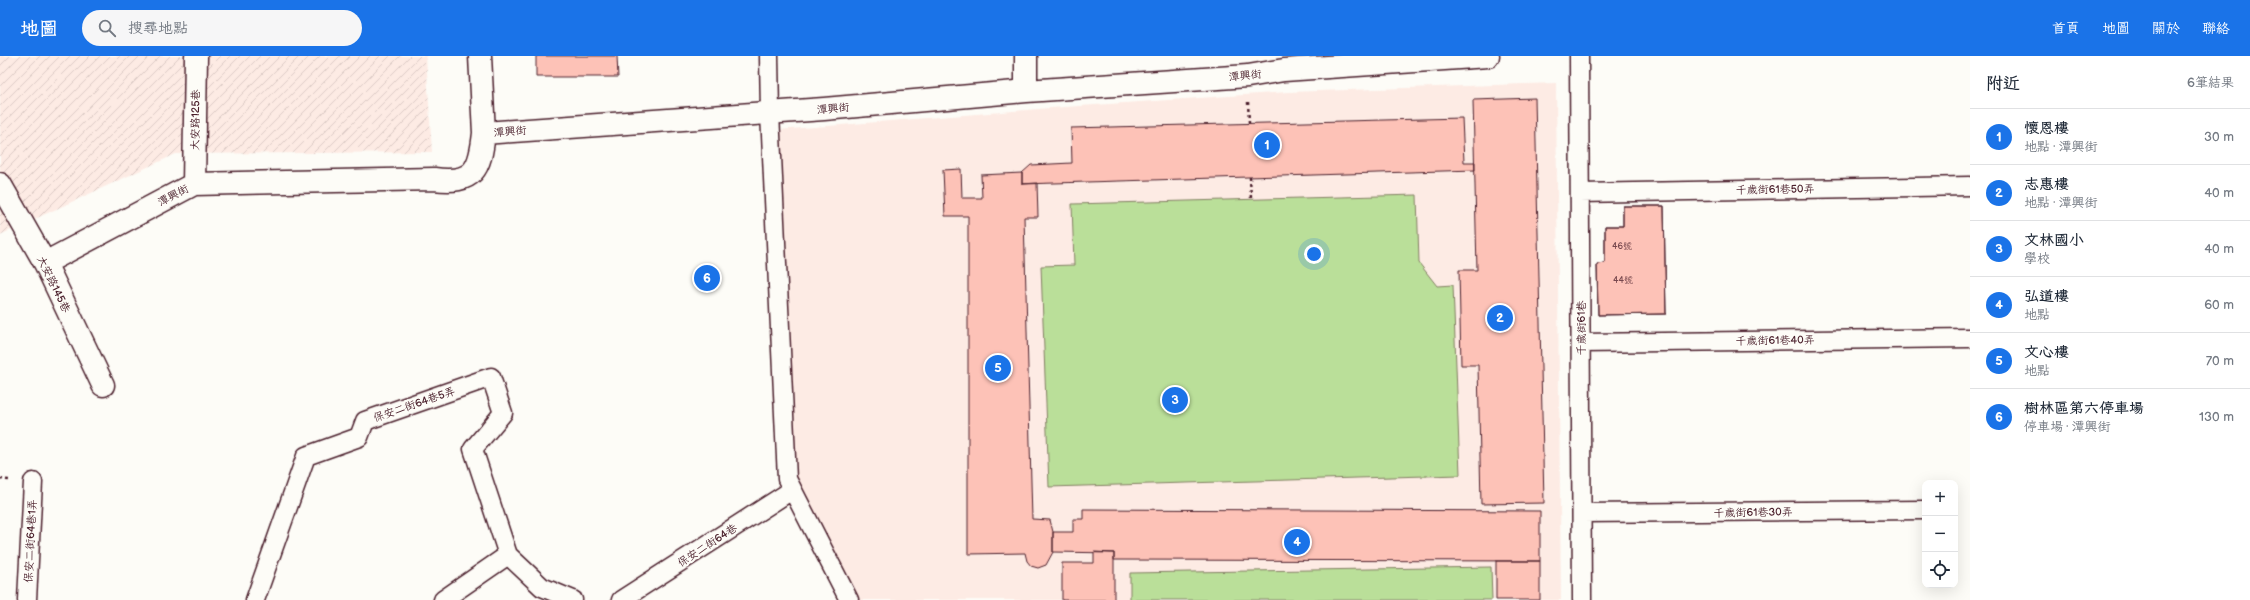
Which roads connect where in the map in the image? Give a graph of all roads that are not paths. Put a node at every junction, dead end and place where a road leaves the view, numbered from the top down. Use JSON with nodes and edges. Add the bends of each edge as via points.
{"nodes":[{"id":1,"x":196,"y":56,"type":"edge"},
{"id":2,"x":480,"y":56,"type":"edge"},
{"id":3,"x":769,"y":56,"type":"edge"},
{"id":4,"x":1026,"y":56,"type":"edge"},
{"id":5,"x":1488,"y":56,"type":"edge"},
{"id":6,"x":1579,"y":56,"type":"edge"},
{"id":7,"x":1284,"y":63,"type":"edge"},
{"id":8,"x":1026,"y":91,"type":"junction"},
{"id":9,"x":770,"y":113,"type":"junction"},
{"id":10,"x":484,"y":133,"type":"junction"},
{"id":11,"x":0,"y":184,"type":"edge"},
{"id":12,"x":194,"y":184,"type":"junction"},
{"id":13,"x":1970,"y":186,"type":"edge"},
{"id":14,"x":1580,"y":193,"type":"junction"},
{"id":15,"x":45,"y":263,"type":"junction"},
{"id":16,"x":1970,"y":338,"type":"edge"},
{"id":17,"x":1581,"y":342,"type":"junction"},
{"id":18,"x":103,"y":386,"type":"dead end"},
{"id":19,"x":33,"y":482,"type":"dead end"},
{"id":20,"x":792,"y":490,"type":"junction"},
{"id":21,"x":1922,"y":510,"type":"edge"},
{"id":22,"x":1582,"y":513,"type":"junction"},
{"id":23,"x":508,"y":555,"type":"junction"},
{"id":24,"x":27,"y":600,"type":"edge"},
{"id":25,"x":255,"y":600,"type":"edge"},
{"id":26,"x":443,"y":600,"type":"edge"},
{"id":27,"x":574,"y":600,"type":"edge"},
{"id":28,"x":621,"y":600,"type":"edge"},
{"id":29,"x":849,"y":600,"type":"edge"},
{"id":30,"x":1582,"y":600,"type":"edge"}],
"edges":[{"from":1,"to":12,"type":"street","name":"大安路125巷"},
{"from":2,"to":10,"type":"street"},
{"from":3,"to":9,"type":"lane"},
{"from":4,"to":8,"type":"street"},
{"from":5,"to":7,"type":"street","name":"潭興街"},
{"from":6,"to":14,"type":"lane","name":"千歲街61巷"},
{"from":7,"to":8,"type":"street","name":"潭興街","via":[[1248,76]]},
{"from":8,"to":9,"type":"street","name":"潭興街"},
{"from":9,"to":10,"type":"street","name":"潭興街"},
{"from":9,"to":20,"type":"lane","via":[[787,479]]},
{"from":10,"to":12,"type":"street","name":"潭興街","via":[[482,158],[471,174],[453,181],[434,179]]},
{"from":11,"to":15,"type":"street","name":"大安路145巷"},
{"from":12,"to":15,"type":"street","name":"潭興街"},
{"from":13,"to":14,"type":"lane","name":"千歲街61巷50弄"},
{"from":14,"to":17,"type":"lane","name":"千歲街61巷"},
{"from":15,"to":18,"type":"street","name":"大安路145巷"},
{"from":16,"to":17,"type":"lane","name":"千歲街61巷40弄"},
{"from":17,"to":22,"type":"lane","name":"千歲街61巷"},
{"from":19,"to":24,"type":"lane","name":"保安二街64巷1弄"},
{"from":20,"to":28,"type":"lane","name":"保安二街64巷"},
{"from":20,"to":29,"type":"lane"},
{"from":21,"to":22,"type":"lane","name":"千歲街61巷30弄"},
{"from":22,"to":30,"type":"lane","name":"千歲街61巷"},
{"from":23,"to":25,"type":"lane","name":"保安二街64巷5弄","via":[[473,448],[503,413],[491,377],[365,421],[360,437],[306,456]]},
{"from":23,"to":26,"type":"lane"},
{"from":23,"to":27,"type":"lane","via":[[542,587]]}]}
